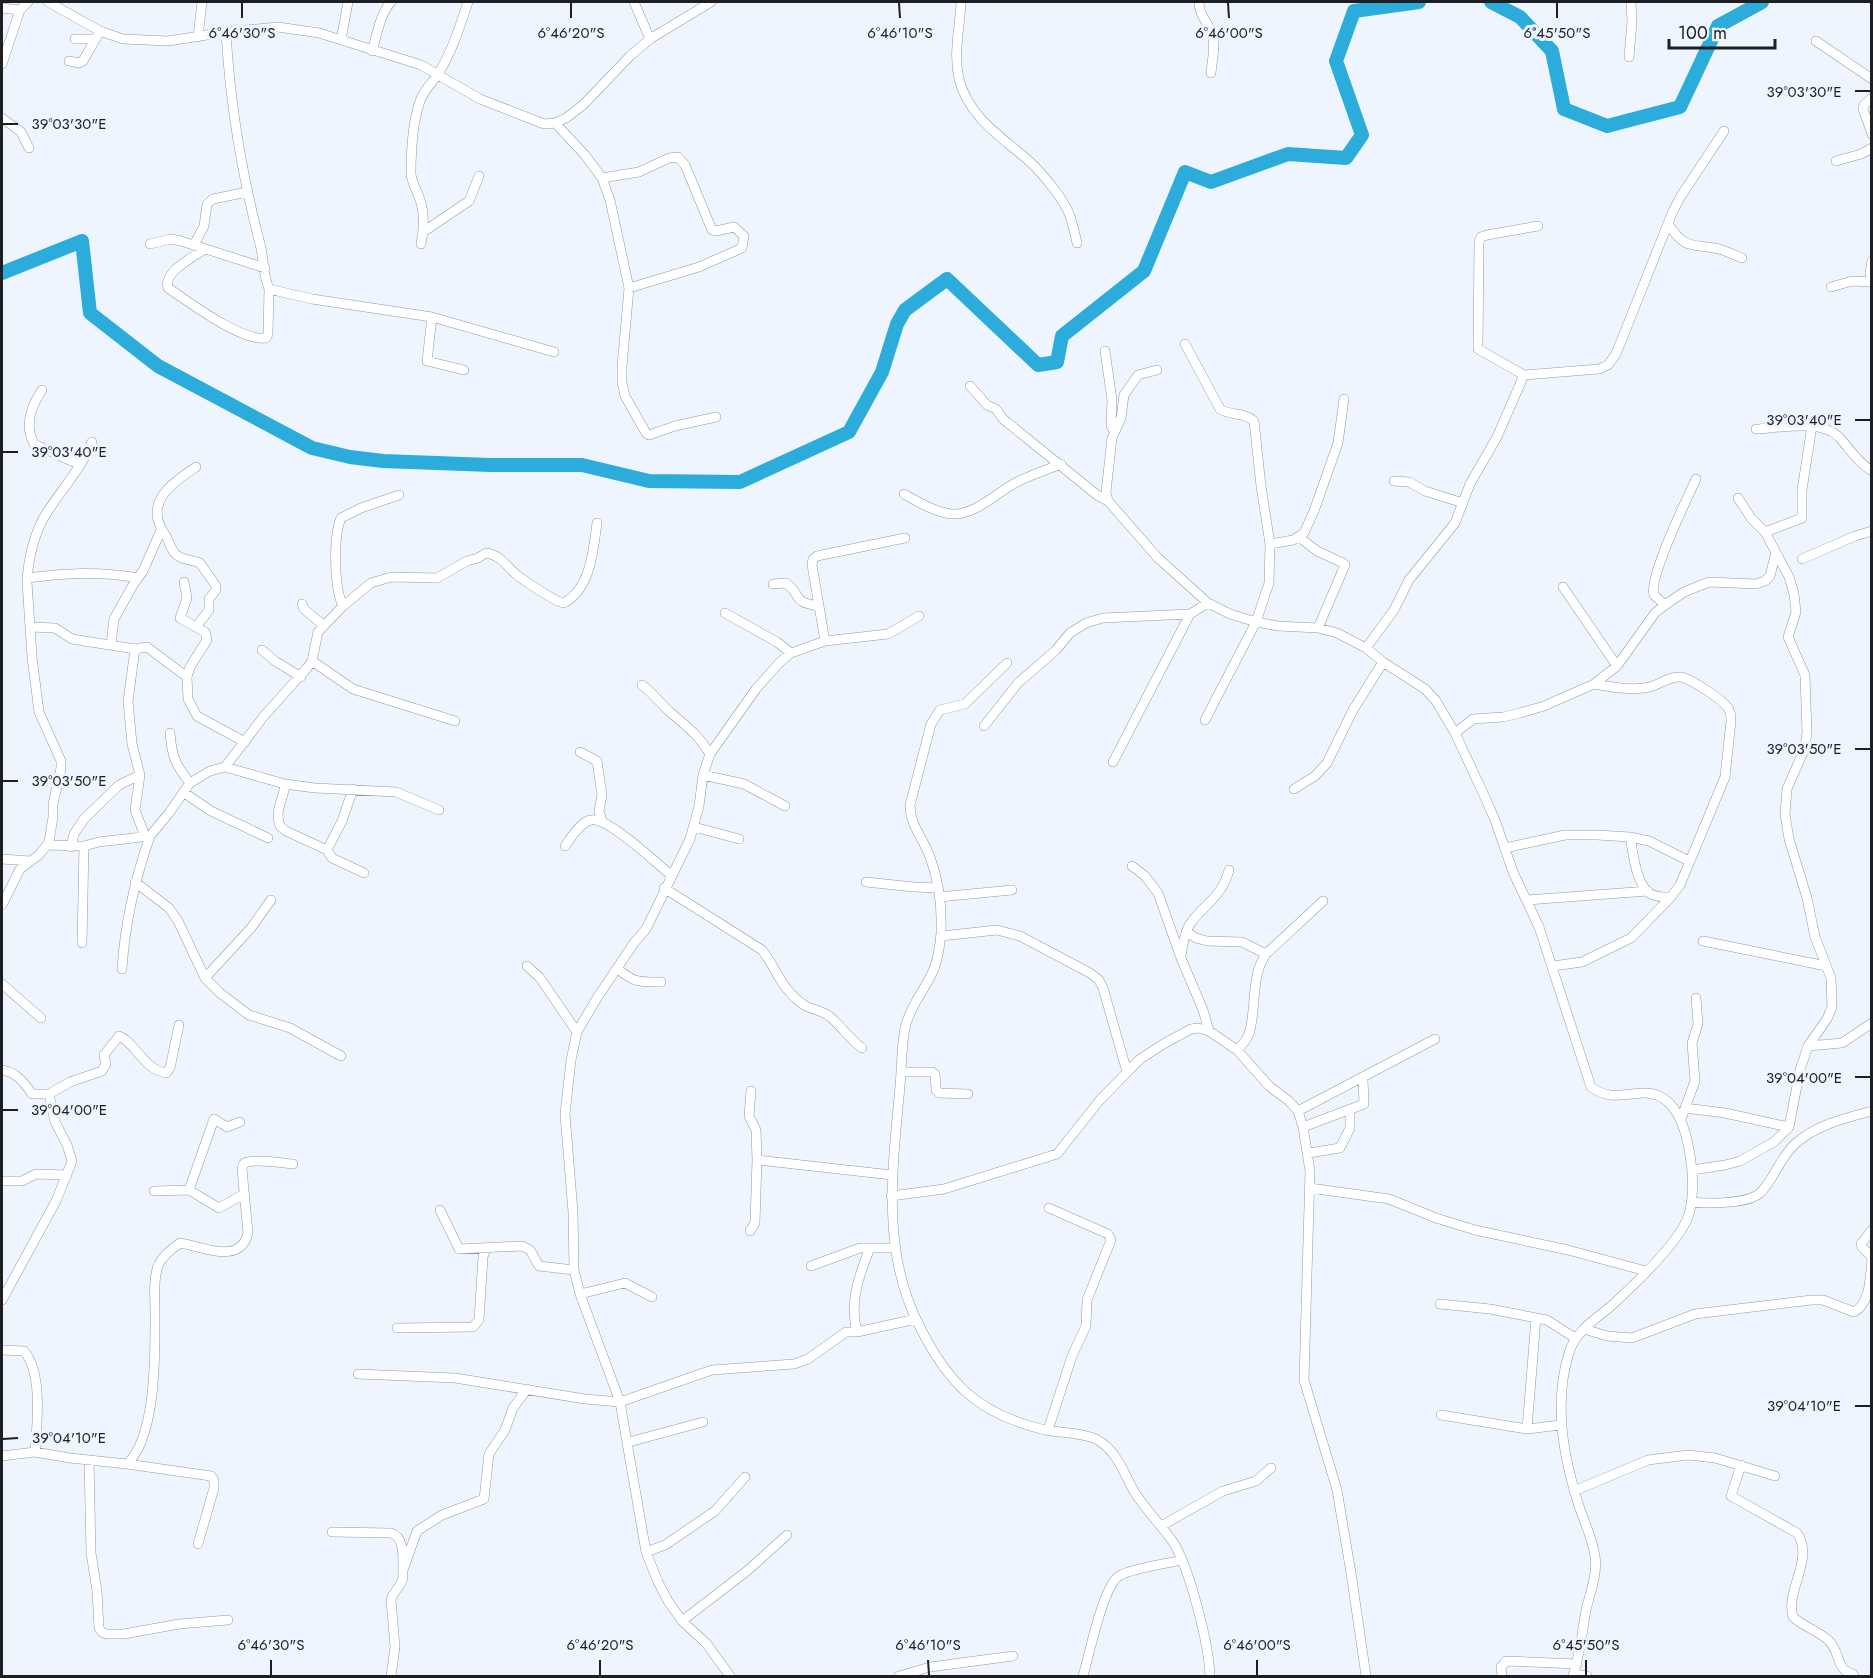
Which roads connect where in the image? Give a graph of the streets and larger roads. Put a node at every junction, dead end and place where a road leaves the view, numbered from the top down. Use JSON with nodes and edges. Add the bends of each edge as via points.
{"nodes":[{"id":1,"x":28,"y":2,"type":"edge"},
{"id":2,"x":48,"y":2,"type":"edge"},
{"id":3,"x":202,"y":2,"type":"edge"},
{"id":4,"x":348,"y":2,"type":"edge"},
{"id":5,"x":391,"y":2,"type":"edge"},
{"id":6,"x":468,"y":2,"type":"edge"},
{"id":7,"x":634,"y":2,"type":"edge"},
{"id":8,"x":711,"y":2,"type":"edge"},
{"id":9,"x":960,"y":2,"type":"edge"},
{"id":10,"x":1199,"y":2,"type":"edge"},
{"id":11,"x":1631,"y":2,"type":"edge"},
{"id":12,"x":2,"y":8,"type":"edge"},
{"id":13,"x":20,"y":10,"type":"junction"},
{"id":14,"x":226,"y":32,"type":"junction"},
{"id":15,"x":98,"y":35,"type":"junction"},
{"id":16,"x":198,"y":37,"type":"junction"},
{"id":17,"x":75,"y":39,"type":"dead end"},
{"id":18,"x":650,"y":39,"type":"junction"},
{"id":19,"x":341,"y":40,"type":"junction"},
{"id":20,"x":1816,"y":41,"type":"dead end"},
{"id":21,"x":372,"y":51,"type":"junction"},
{"id":22,"x":4,"y":54,"type":"edge"},
{"id":23,"x":1629,"y":57,"type":"dead end"},
{"id":24,"x":69,"y":61,"type":"dead end"},
{"id":25,"x":2,"y":64,"type":"edge"},
{"id":26,"x":1211,"y":73,"type":"dead end"},
{"id":27,"x":438,"y":74,"type":"junction"},
{"id":28,"x":1872,"y":79,"type":"edge"},
{"id":29,"x":1872,"y":99,"type":"edge"},
{"id":30,"x":2,"y":118,"type":"edge"},
{"id":31,"x":555,"y":123,"type":"junction"},
{"id":32,"x":1724,"y":131,"type":"dead end"},
{"id":33,"x":1872,"y":134,"type":"edge"},
{"id":34,"x":1872,"y":147,"type":"edge"},
{"id":35,"x":29,"y":148,"type":"dead end"},
{"id":36,"x":1836,"y":161,"type":"dead end"},
{"id":37,"x":479,"y":176,"type":"dead end"},
{"id":38,"x":602,"y":178,"type":"junction"},
{"id":39,"x":247,"y":192,"type":"junction"},
{"id":40,"x":1668,"y":225,"type":"junction"},
{"id":41,"x":1538,"y":226,"type":"dead end"},
{"id":42,"x":423,"y":232,"type":"junction"},
{"id":43,"x":1077,"y":243,"type":"dead end"},
{"id":44,"x":150,"y":244,"type":"dead end"},
{"id":45,"x":421,"y":244,"type":"dead end"},
{"id":46,"x":194,"y":245,"type":"junction"},
{"id":47,"x":205,"y":249,"type":"junction"},
{"id":48,"x":1742,"y":258,"type":"dead end"},
{"id":49,"x":1872,"y":261,"type":"edge"},
{"id":50,"x":265,"y":268,"type":"junction"},
{"id":51,"x":1872,"y":282,"type":"edge"},
{"id":52,"x":1831,"y":287,"type":"dead end"},
{"id":53,"x":629,"y":288,"type":"junction"},
{"id":54,"x":269,"y":289,"type":"junction"},
{"id":55,"x":432,"y":317,"type":"junction"},
{"id":56,"x":1185,"y":344,"type":"dead end"},
{"id":57,"x":1105,"y":351,"type":"dead end"},
{"id":58,"x":554,"y":352,"type":"dead end"},
{"id":59,"x":464,"y":370,"type":"dead end"},
{"id":60,"x":1157,"y":370,"type":"dead end"},
{"id":61,"x":1524,"y":375,"type":"junction"},
{"id":62,"x":969,"y":386,"type":"dead end"},
{"id":63,"x":42,"y":390,"type":"dead end"},
{"id":64,"x":1344,"y":399,"type":"dead end"},
{"id":65,"x":716,"y":417,"type":"dead end"},
{"id":66,"x":1812,"y":426,"type":"junction"},
{"id":67,"x":1756,"y":429,"type":"dead end"},
{"id":68,"x":1114,"y":431,"type":"junction"},
{"id":69,"x":92,"y":442,"type":"dead end"},
{"id":70,"x":1061,"y":464,"type":"junction"},
{"id":71,"x":80,"y":465,"type":"junction"},
{"id":72,"x":196,"y":467,"type":"dead end"},
{"id":73,"x":1872,"y":471,"type":"edge"},
{"id":74,"x":1696,"y":478,"type":"dead end"},
{"id":75,"x":1394,"y":481,"type":"dead end"},
{"id":76,"x":904,"y":494,"type":"dead end"},
{"id":77,"x":399,"y":495,"type":"dead end"},
{"id":78,"x":1738,"y":498,"type":"dead end"},
{"id":79,"x":1108,"y":501,"type":"junction"},
{"id":80,"x":1463,"y":503,"type":"junction"},
{"id":81,"x":597,"y":523,"type":"dead end"},
{"id":82,"x":161,"y":530,"type":"junction"},
{"id":83,"x":1872,"y":531,"type":"edge"},
{"id":84,"x":1765,"y":532,"type":"junction"},
{"id":85,"x":1299,"y":537,"type":"junction"},
{"id":86,"x":905,"y":538,"type":"dead end"},
{"id":87,"x":1270,"y":544,"type":"junction"},
{"id":88,"x":1776,"y":552,"type":"junction"},
{"id":89,"x":1802,"y":559,"type":"dead end"},
{"id":90,"x":27,"y":578,"type":"junction"},
{"id":91,"x":138,"y":578,"type":"junction"},
{"id":92,"x":184,"y":582,"type":"dead end"},
{"id":93,"x":773,"y":584,"type":"dead end"},
{"id":94,"x":1563,"y":587,"type":"dead end"},
{"id":95,"x":1209,"y":603,"type":"junction"},
{"id":96,"x":302,"y":604,"type":"dead end"},
{"id":97,"x":1665,"y":605,"type":"junction"},
{"id":98,"x":343,"y":606,"type":"junction"},
{"id":99,"x":819,"y":606,"type":"junction"},
{"id":100,"x":725,"y":613,"type":"dead end"},
{"id":101,"x":1190,"y":614,"type":"junction"},
{"id":102,"x":919,"y":616,"type":"dead end"},
{"id":103,"x":1256,"y":622,"type":"junction"},
{"id":104,"x":324,"y":626,"type":"junction"},
{"id":105,"x":30,"y":627,"type":"junction"},
{"id":106,"x":196,"y":627,"type":"junction"},
{"id":107,"x":1318,"y":628,"type":"junction"},
{"id":108,"x":825,"y":641,"type":"junction"},
{"id":109,"x":111,"y":645,"type":"junction"},
{"id":110,"x":1366,"y":648,"type":"junction"},
{"id":111,"x":135,"y":649,"type":"junction"},
{"id":112,"x":262,"y":650,"type":"dead end"},
{"id":113,"x":791,"y":653,"type":"junction"},
{"id":114,"x":312,"y":661,"type":"junction"},
{"id":115,"x":1383,"y":662,"type":"junction"},
{"id":116,"x":1007,"y":663,"type":"dead end"},
{"id":117,"x":1617,"y":666,"type":"junction"},
{"id":118,"x":301,"y":677,"type":"junction"},
{"id":119,"x":187,"y":678,"type":"junction"},
{"id":120,"x":1594,"y":684,"type":"junction"},
{"id":121,"x":642,"y":685,"type":"dead end"},
{"id":122,"x":1205,"y":720,"type":"dead end"},
{"id":123,"x":456,"y":722,"type":"dead end"},
{"id":124,"x":984,"y":726,"type":"dead end"},
{"id":125,"x":170,"y":733,"type":"dead end"},
{"id":126,"x":1455,"y":733,"type":"junction"},
{"id":127,"x":245,"y":742,"type":"junction"},
{"id":128,"x":580,"y":752,"type":"dead end"},
{"id":129,"x":710,"y":754,"type":"junction"},
{"id":130,"x":1113,"y":762,"type":"dead end"},
{"id":131,"x":225,"y":767,"type":"junction"},
{"id":132,"x":141,"y":775,"type":"junction"},
{"id":133,"x":703,"y":775,"type":"junction"},
{"id":134,"x":190,"y":783,"type":"junction"},
{"id":135,"x":285,"y":784,"type":"junction"},
{"id":136,"x":353,"y":789,"type":"junction"},
{"id":137,"x":1294,"y":789,"type":"dead end"},
{"id":138,"x":183,"y":792,"type":"junction"},
{"id":139,"x":785,"y":806,"type":"dead end"},
{"id":140,"x":439,"y":810,"type":"dead end"},
{"id":141,"x":602,"y":821,"type":"junction"},
{"id":142,"x":694,"y":827,"type":"junction"},
{"id":143,"x":148,"y":836,"type":"junction"},
{"id":144,"x":1630,"y":837,"type":"junction"},
{"id":145,"x":268,"y":838,"type":"dead end"},
{"id":146,"x":739,"y":839,"type":"dead end"},
{"id":147,"x":47,"y":845,"type":"junction"},
{"id":148,"x":84,"y":846,"type":"junction"},
{"id":149,"x":565,"y":846,"type":"dead end"},
{"id":150,"x":71,"y":847,"type":"junction"},
{"id":151,"x":1505,"y":848,"type":"junction"},
{"id":152,"x":327,"y":850,"type":"junction"},
{"id":153,"x":2,"y":859,"type":"edge"},
{"id":154,"x":30,"y":861,"type":"junction"},
{"id":155,"x":1689,"y":861,"type":"junction"},
{"id":156,"x":1132,"y":866,"type":"dead end"},
{"id":157,"x":1229,"y":870,"type":"dead end"},
{"id":158,"x":364,"y":873,"type":"dead end"},
{"id":159,"x":671,"y":875,"type":"junction"},
{"id":160,"x":135,"y":882,"type":"junction"},
{"id":161,"x":866,"y":882,"type":"dead end"},
{"id":162,"x":664,"y":888,"type":"junction"},
{"id":163,"x":1012,"y":890,"type":"dead end"},
{"id":164,"x":1648,"y":891,"type":"junction"},
{"id":165,"x":939,"y":892,"type":"junction"},
{"id":166,"x":1670,"y":898,"type":"junction"},
{"id":167,"x":271,"y":900,"type":"dead end"},
{"id":168,"x":1527,"y":900,"type":"junction"},
{"id":169,"x":1323,"y":901,"type":"dead end"},
{"id":170,"x":2,"y":905,"type":"edge"},
{"id":171,"x":1186,"y":932,"type":"junction"},
{"id":172,"x":941,"y":936,"type":"junction"},
{"id":173,"x":1703,"y":941,"type":"dead end"},
{"id":174,"x":82,"y":943,"type":"dead end"},
{"id":175,"x":1266,"y":954,"type":"junction"},
{"id":176,"x":1181,"y":958,"type":"junction"},
{"id":177,"x":527,"y":966,"type":"dead end"},
{"id":178,"x":1553,"y":966,"type":"junction"},
{"id":179,"x":1826,"y":966,"type":"junction"},
{"id":180,"x":617,"y":968,"type":"junction"},
{"id":181,"x":122,"y":969,"type":"dead end"},
{"id":182,"x":205,"y":978,"type":"junction"},
{"id":183,"x":661,"y":982,"type":"dead end"},
{"id":184,"x":2,"y":984,"type":"edge"},
{"id":185,"x":1695,"y":998,"type":"dead end"},
{"id":186,"x":41,"y":1018,"type":"dead end"},
{"id":187,"x":1872,"y":1023,"type":"edge"},
{"id":188,"x":179,"y":1025,"type":"dead end"},
{"id":189,"x":1209,"y":1031,"type":"junction"},
{"id":190,"x":578,"y":1032,"type":"junction"},
{"id":191,"x":1435,"y":1039,"type":"dead end"},
{"id":192,"x":1808,"y":1046,"type":"junction"},
{"id":193,"x":862,"y":1048,"type":"dead end"},
{"id":194,"x":1238,"y":1050,"type":"junction"},
{"id":195,"x":341,"y":1056,"type":"dead end"},
{"id":196,"x":2,"y":1070,"type":"edge"},
{"id":197,"x":902,"y":1072,"type":"junction"},
{"id":198,"x":1127,"y":1072,"type":"junction"},
{"id":199,"x":1363,"y":1079,"type":"junction"},
{"id":200,"x":751,"y":1091,"type":"dead end"},
{"id":201,"x":48,"y":1094,"type":"junction"},
{"id":202,"x":968,"y":1094,"type":"dead end"},
{"id":203,"x":1685,"y":1108,"type":"junction"},
{"id":204,"x":1350,"y":1110,"type":"junction"},
{"id":205,"x":1298,"y":1111,"type":"junction"},
{"id":206,"x":1872,"y":1111,"type":"edge"},
{"id":207,"x":1681,"y":1119,"type":"junction"},
{"id":208,"x":240,"y":1122,"type":"dead end"},
{"id":209,"x":1303,"y":1127,"type":"junction"},
{"id":210,"x":1789,"y":1127,"type":"junction"},
{"id":211,"x":1309,"y":1154,"type":"junction"},
{"id":212,"x":757,"y":1161,"type":"junction"},
{"id":213,"x":293,"y":1164,"type":"dead end"},
{"id":214,"x":1692,"y":1170,"type":"junction"},
{"id":215,"x":67,"y":1175,"type":"junction"},
{"id":216,"x":892,"y":1175,"type":"junction"},
{"id":217,"x":2,"y":1181,"type":"edge"},
{"id":218,"x":1310,"y":1188,"type":"junction"},
{"id":219,"x":189,"y":1190,"type":"junction"},
{"id":220,"x":154,"y":1191,"type":"dead end"},
{"id":221,"x":244,"y":1194,"type":"junction"},
{"id":222,"x":891,"y":1196,"type":"junction"},
{"id":223,"x":1691,"y":1202,"type":"junction"},
{"id":224,"x":1049,"y":1208,"type":"dead end"},
{"id":225,"x":440,"y":1210,"type":"dead end"},
{"id":226,"x":1872,"y":1230,"type":"edge"},
{"id":227,"x":750,"y":1231,"type":"dead end"},
{"id":228,"x":870,"y":1248,"type":"junction"},
{"id":229,"x":896,"y":1248,"type":"junction"},
{"id":230,"x":486,"y":1249,"type":"junction"},
{"id":231,"x":1872,"y":1258,"type":"edge"},
{"id":232,"x":810,"y":1266,"type":"dead end"},
{"id":233,"x":574,"y":1270,"type":"junction"},
{"id":234,"x":1646,"y":1271,"type":"junction"},
{"id":235,"x":580,"y":1294,"type":"junction"},
{"id":236,"x":652,"y":1297,"type":"dead end"},
{"id":237,"x":2,"y":1300,"type":"edge"},
{"id":238,"x":1440,"y":1304,"type":"dead end"},
{"id":239,"x":1536,"y":1318,"type":"junction"},
{"id":240,"x":916,"y":1319,"type":"junction"},
{"id":241,"x":397,"y":1328,"type":"dead end"},
{"id":242,"x":1584,"y":1329,"type":"junction"},
{"id":243,"x":857,"y":1332,"type":"junction"},
{"id":244,"x":1575,"y":1338,"type":"junction"},
{"id":245,"x":2,"y":1350,"type":"edge"},
{"id":246,"x":358,"y":1374,"type":"dead end"},
{"id":247,"x":527,"y":1389,"type":"junction"},
{"id":248,"x":620,"y":1402,"type":"junction"},
{"id":249,"x":1441,"y":1415,"type":"dead end"},
{"id":250,"x":703,"y":1422,"type":"dead end"},
{"id":251,"x":1561,"y":1425,"type":"junction"},
{"id":252,"x":1527,"y":1429,"type":"junction"},
{"id":253,"x":1048,"y":1430,"type":"junction"},
{"id":254,"x":629,"y":1442,"type":"junction"},
{"id":255,"x":35,"y":1452,"type":"junction"},
{"id":256,"x":2,"y":1456,"type":"edge"},
{"id":257,"x":88,"y":1460,"type":"junction"},
{"id":258,"x":127,"y":1464,"type":"junction"},
{"id":259,"x":1741,"y":1465,"type":"junction"},
{"id":260,"x":1271,"y":1468,"type":"dead end"},
{"id":261,"x":1774,"y":1476,"type":"dead end"},
{"id":262,"x":745,"y":1478,"type":"dead end"},
{"id":263,"x":1574,"y":1491,"type":"junction"},
{"id":264,"x":1161,"y":1526,"type":"junction"},
{"id":265,"x":332,"y":1532,"type":"dead end"},
{"id":266,"x":787,"y":1535,"type":"dead end"},
{"id":267,"x":198,"y":1544,"type":"dead end"},
{"id":268,"x":646,"y":1552,"type":"junction"},
{"id":269,"x":1182,"y":1560,"type":"junction"},
{"id":270,"x":403,"y":1570,"type":"junction"},
{"id":271,"x":228,"y":1620,"type":"dead end"},
{"id":272,"x":682,"y":1621,"type":"junction"},
{"id":273,"x":1013,"y":1656,"type":"dead end"},
{"id":274,"x":1574,"y":1671,"type":"edge"},
{"id":275,"x":391,"y":1677,"type":"edge"},
{"id":276,"x":730,"y":1677,"type":"edge"},
{"id":277,"x":900,"y":1677,"type":"edge"},
{"id":278,"x":1083,"y":1677,"type":"edge"},
{"id":279,"x":1210,"y":1677,"type":"edge"},
{"id":280,"x":1366,"y":1677,"type":"edge"},
{"id":281,"x":1502,"y":1677,"type":"edge"},
{"id":282,"x":1587,"y":1677,"type":"edge"},
{"id":283,"x":1854,"y":1677,"type":"edge"}],
"edges":[{"from":1,"to":13,"type":"street"},
{"from":2,"to":15,"type":"street"},
{"from":3,"to":16,"type":"street"},
{"from":4,"to":19,"type":"street"},
{"from":5,"to":21,"type":"street"},
{"from":6,"to":27,"type":"street"},
{"from":7,"to":18,"type":"street"},
{"from":8,"to":18,"type":"street"},
{"from":9,"to":43,"type":"street","via":[[957,62],[965,95],[985,123],[1042,175],[1069,214]]},
{"from":10,"to":26,"type":"street","via":[[1214,42]]},
{"from":11,"to":23,"type":"street"},
{"from":12,"to":13,"type":"street"},
{"from":13,"to":22,"type":"street"},
{"from":14,"to":16,"type":"street"},
{"from":14,"to":19,"type":"street","via":[[278,27]]},
{"from":14,"to":39,"type":"street","via":[[231,96]]},
{"from":15,"to":16,"type":"street","via":[[168,41]]},
{"from":15,"to":17,"type":"street"},
{"from":15,"to":24,"type":"street","via":[[83,61]]},
{"from":18,"to":31,"type":"street","via":[[583,105]]},
{"from":19,"to":21,"type":"street"},
{"from":20,"to":28,"type":"street"},
{"from":21,"to":27,"type":"street"},
{"from":22,"to":25,"type":"street"},
{"from":27,"to":31,"type":"street","via":[[480,99],[530,120]]},
{"from":27,"to":42,"type":"street","via":[[420,99],[414,121],[411,174],[423,212]]},
{"from":29,"to":33,"type":"street","via":[[1863,109]]},
{"from":30,"to":35,"type":"street","via":[[21,132]]},
{"from":31,"to":38,"type":"street"},
{"from":32,"to":40,"type":"street","via":[[1681,196]]},
{"from":34,"to":36,"type":"street"},
{"from":37,"to":42,"type":"street","via":[[469,201]]},
{"from":38,"to":53,"type":"street"},
{"from":38,"to":53,"type":"street","via":[[639,172],[678,157],[712,230],[734,227],[744,236],[742,248],[699,267]]},
{"from":39,"to":46,"type":"street","via":[[213,199],[207,204],[204,226]]},
{"from":39,"to":50,"type":"street"},
{"from":40,"to":48,"type":"street","via":[[1689,246],[1719,249]]},
{"from":40,"to":61,"type":"street","via":[[1616,354],[1608,365]]},
{"from":41,"to":61,"type":"street","via":[[1487,235],[1479,242],[1478,349]]},
{"from":42,"to":45,"type":"street"},
{"from":44,"to":46,"type":"street","via":[[171,239]]},
{"from":46,"to":47,"type":"street"},
{"from":47,"to":50,"type":"street"},
{"from":47,"to":54,"type":"street","via":[[175,270],[166,284],[225,325],[266,338]]},
{"from":49,"to":51,"type":"street"},
{"from":50,"to":54,"type":"street"},
{"from":51,"to":52,"type":"street","via":[[1852,281]]},
{"from":53,"to":65,"type":"street","via":[[622,382],[625,396],[646,433]]},
{"from":54,"to":55,"type":"street"},
{"from":55,"to":58,"type":"street"},
{"from":55,"to":59,"type":"street","via":[[427,361]]},
{"from":56,"to":87,"type":"street","via":[[1220,409],[1254,421]]},
{"from":57,"to":68,"type":"street"},
{"from":60,"to":68,"type":"street","via":[[1138,375],[1123,399],[1120,422]]},
{"from":61,"to":80,"type":"street"},
{"from":62,"to":70,"type":"street","via":[[1003,419]]},
{"from":63,"to":71,"type":"street","via":[[30,414],[31,440]]},
{"from":64,"to":85,"type":"street","via":[[1338,442],[1314,511]]},
{"from":66,"to":67,"type":"street"},
{"from":66,"to":73,"type":"street","via":[[1832,431]]},
{"from":66,"to":84,"type":"street","via":[[1802,490],[1802,518]]},
{"from":68,"to":79,"type":"street"},
{"from":69,"to":71,"type":"street"},
{"from":70,"to":76,"type":"street","via":[[1019,481],[959,514],[935,509]]},
{"from":70,"to":79,"type":"street"},
{"from":71,"to":90,"type":"street","via":[[41,522]]},
{"from":72,"to":82,"type":"street","via":[[166,490],[161,499],[157,514]]},
{"from":74,"to":97,"type":"street","via":[[1653,587],[1654,595]]},
{"from":75,"to":80,"type":"street","via":[[1409,482]]},
{"from":77,"to":98,"type":"street","via":[[341,518],[337,558]]},
{"from":78,"to":84,"type":"street"},
{"from":79,"to":95,"type":"street","via":[[1158,558]]},
{"from":80,"to":110,"type":"street","via":[[1451,529],[1409,580],[1394,610]]},
{"from":81,"to":98,"type":"street","via":[[590,568],[564,603],[553,600],[520,577],[501,558],[486,554],[437,578],[380,579]]},
{"from":82,"to":91,"type":"street"},
{"from":82,"to":106,"type":"street","via":[[172,551],[185,561],[200,563],[216,586],[209,599],[209,610]]},
{"from":83,"to":89,"type":"street"},
{"from":84,"to":88,"type":"street"},
{"from":85,"to":87,"type":"street"},
{"from":85,"to":107,"type":"street","via":[[1345,566]]},
{"from":86,"to":99,"type":"street","via":[[813,559]]},
{"from":87,"to":103,"type":"street","via":[[1269,583]]},
{"from":88,"to":97,"type":"street","via":[[1765,581],[1709,582]]},
{"from":88,"to":179,"type":"street","via":[[1794,594],[1796,612],[1788,638],[1805,675],[1807,705],[1807,733],[1787,789],[1785,814],[1815,937]]},
{"from":90,"to":91,"type":"street","via":[[59,573]]},
{"from":90,"to":105,"type":"street"},
{"from":91,"to":109,"type":"street","via":[[114,618]]},
{"from":92,"to":106,"type":"street","via":[[186,598],[180,618]]},
{"from":93,"to":99,"type":"street","via":[[786,583],[802,603]]},
{"from":94,"to":117,"type":"street"},
{"from":95,"to":101,"type":"street"},
{"from":95,"to":103,"type":"street"},
{"from":96,"to":104,"type":"street"},
{"from":97,"to":117,"type":"street"},
{"from":98,"to":104,"type":"street"},
{"from":99,"to":108,"type":"street"},
{"from":100,"to":113,"type":"street"},
{"from":101,"to":124,"type":"street","via":[[1103,618],[1086,623],[1070,633],[1018,683]]},
{"from":101,"to":130,"type":"street"},
{"from":102,"to":108,"type":"street","via":[[888,634]]},
{"from":103,"to":107,"type":"street"},
{"from":103,"to":122,"type":"street"},
{"from":104,"to":114,"type":"street","via":[[318,632]]},
{"from":105,"to":109,"type":"street","via":[[55,628],[72,639]]},
{"from":105,"to":147,"type":"street","via":[[39,712],[61,764]]},
{"from":106,"to":119,"type":"street","via":[[205,632],[207,640],[189,667]]},
{"from":107,"to":110,"type":"street"},
{"from":108,"to":113,"type":"street"},
{"from":109,"to":111,"type":"street"},
{"from":110,"to":115,"type":"street"},
{"from":111,"to":119,"type":"street","via":[[147,647]]},
{"from":111,"to":132,"type":"street","via":[[128,701],[132,744]]},
{"from":112,"to":118,"type":"street"},
{"from":113,"to":129,"type":"street","via":[[756,689]]},
{"from":114,"to":118,"type":"street"},
{"from":114,"to":123,"type":"street","via":[[353,688]]},
{"from":115,"to":126,"type":"street","via":[[1429,692]]},
{"from":115,"to":137,"type":"street","via":[[1327,763]]},
{"from":116,"to":165,"type":"street","via":[[966,704],[940,710],[931,724],[910,811],[930,856]]},
{"from":117,"to":120,"type":"street"},
{"from":118,"to":127,"type":"street"},
{"from":119,"to":127,"type":"street","via":[[188,699],[197,716]]},
{"from":120,"to":126,"type":"street","via":[[1520,713],[1473,719]]},
{"from":120,"to":155,"type":"street","via":[[1649,687],[1680,677],[1727,706],[1731,713],[1725,777]]},
{"from":121,"to":129,"type":"street","via":[[698,735]]},
{"from":125,"to":134,"type":"street","via":[[174,762]]},
{"from":126,"to":151,"type":"street"},
{"from":127,"to":131,"type":"street"},
{"from":128,"to":141,"type":"street","via":[[597,761]]},
{"from":129,"to":133,"type":"street"},
{"from":131,"to":134,"type":"street"},
{"from":131,"to":135,"type":"street"},
{"from":132,"to":143,"type":"street","via":[[135,810]]},
{"from":132,"to":150,"type":"street","via":[[119,785],[84,819]]},
{"from":133,"to":139,"type":"street","via":[[744,784]]},
{"from":133,"to":142,"type":"street"},
{"from":134,"to":138,"type":"street"},
{"from":135,"to":136,"type":"street"},
{"from":135,"to":152,"type":"street","via":[[278,810],[279,826]]},
{"from":136,"to":140,"type":"street","via":[[396,792]]},
{"from":136,"to":152,"type":"street"},
{"from":138,"to":143,"type":"street"},
{"from":138,"to":145,"type":"street","via":[[211,811]]},
{"from":141,"to":149,"type":"street","via":[[591,819],[583,824]]},
{"from":141,"to":159,"type":"street"},
{"from":142,"to":146,"type":"street"},
{"from":142,"to":159,"type":"street"},
{"from":143,"to":148,"type":"street"},
{"from":143,"to":160,"type":"street"},
{"from":144,"to":151,"type":"street","via":[[1565,835]]},
{"from":144,"to":155,"type":"street","via":[[1649,841]]},
{"from":144,"to":164,"type":"street","via":[[1637,873]]},
{"from":147,"to":150,"type":"street"},
{"from":147,"to":154,"type":"street"},
{"from":148,"to":150,"type":"street"},
{"from":148,"to":174,"type":"street"},
{"from":151,"to":168,"type":"street"},
{"from":152,"to":158,"type":"street","via":[[332,858]]},
{"from":153,"to":154,"type":"street"},
{"from":154,"to":170,"type":"street","via":[[20,869]]},
{"from":155,"to":166,"type":"street"},
{"from":156,"to":176,"type":"street","via":[[1158,893]]},
{"from":157,"to":171,"type":"street","via":[[1223,888]]},
{"from":159,"to":162,"type":"street"},
{"from":160,"to":181,"type":"street"},
{"from":160,"to":182,"type":"street","via":[[169,908]]},
{"from":161,"to":165,"type":"street"},
{"from":162,"to":180,"type":"street","via":[[646,929]]},
{"from":162,"to":193,"type":"street","via":[[762,950],[795,998],[827,1014]]},
{"from":163,"to":165,"type":"street"},
{"from":164,"to":166,"type":"street"},
{"from":164,"to":168,"type":"street"},
{"from":165,"to":172,"type":"street"},
{"from":166,"to":178,"type":"street","via":[[1620,945],[1582,962]]},
{"from":167,"to":182,"type":"street"},
{"from":168,"to":178,"type":"street"},
{"from":169,"to":175,"type":"street"},
{"from":171,"to":175,"type":"street","via":[[1207,941],[1242,942]]},
{"from":171,"to":176,"type":"street"},
{"from":172,"to":197,"type":"street","via":[[935,967],[907,1023]]},
{"from":172,"to":198,"type":"street","via":[[997,930],[1020,936],[1090,973],[1103,988]]},
{"from":173,"to":179,"type":"street"},
{"from":175,"to":194,"type":"street","via":[[1257,972],[1249,1035]]},
{"from":176,"to":189,"type":"street"},
{"from":177,"to":190,"type":"street"},
{"from":178,"to":207,"type":"street","via":[[1592,1087],[1609,1096],[1655,1094],[1668,1101]]},
{"from":179,"to":192,"type":"street","via":[[1831,978],[1832,1007]]},
{"from":180,"to":183,"type":"street","via":[[635,981]]},
{"from":180,"to":190,"type":"street"},
{"from":182,"to":195,"type":"street","via":[[249,1015],[290,1028]]},
{"from":184,"to":186,"type":"street"},
{"from":185,"to":203,"type":"street","via":[[1695,1081]]},
{"from":187,"to":192,"type":"street","via":[[1842,1043]]},
{"from":188,"to":201,"type":"street","via":[[166,1073],[138,1056],[119,1036],[104,1055],[106,1064],[102,1071]]},
{"from":189,"to":194,"type":"street"},
{"from":189,"to":198,"type":"street","via":[[1198,1028],[1180,1035],[1140,1059]]},
{"from":190,"to":233,"type":"street","via":[[570,1060],[565,1114]]},
{"from":191,"to":199,"type":"street"},
{"from":192,"to":210,"type":"street"},
{"from":194,"to":205,"type":"street","via":[[1269,1086]]},
{"from":196,"to":201,"type":"street","via":[[13,1073],[32,1094]]},
{"from":197,"to":202,"type":"street","via":[[932,1072],[939,1093]]},
{"from":197,"to":216,"type":"street"},
{"from":198,"to":222,"type":"street","via":[[1057,1154],[944,1189]]},
{"from":199,"to":204,"type":"street","via":[[1365,1103]]},
{"from":199,"to":205,"type":"street"},
{"from":200,"to":212,"type":"street","via":[[749,1116],[756,1130]]},
{"from":201,"to":215,"type":"street","via":[[72,1161]]},
{"from":203,"to":207,"type":"street"},
{"from":203,"to":210,"type":"street"},
{"from":204,"to":209,"type":"street"},
{"from":204,"to":211,"type":"street","via":[[1350,1128],[1340,1148]]},
{"from":205,"to":209,"type":"street"},
{"from":206,"to":223,"type":"street","via":[[1812,1131],[1780,1161],[1754,1198]]},
{"from":207,"to":214,"type":"street"},
{"from":208,"to":219,"type":"street","via":[[226,1127],[214,1119]]},
{"from":209,"to":211,"type":"street"},
{"from":210,"to":214,"type":"street","via":[[1774,1142],[1740,1161]]},
{"from":211,"to":218,"type":"street"},
{"from":212,"to":216,"type":"street"},
{"from":212,"to":227,"type":"street","via":[[755,1222]]},
{"from":213,"to":221,"type":"street","via":[[246,1162],[242,1169]]},
{"from":214,"to":223,"type":"street"},
{"from":215,"to":217,"type":"street","via":[[36,1174],[22,1181]]},
{"from":215,"to":237,"type":"street"},
{"from":216,"to":222,"type":"street"},
{"from":218,"to":234,"type":"street","via":[[1389,1199],[1475,1230]]},
{"from":218,"to":280,"type":"street","via":[[1304,1380],[1337,1490]]},
{"from":219,"to":220,"type":"street"},
{"from":219,"to":221,"type":"street","via":[[219,1208]]},
{"from":221,"to":258,"type":"street","via":[[248,1233],[241,1246],[214,1253],[180,1243],[159,1264],[150,1411],[139,1450]]},
{"from":222,"to":229,"type":"street"},
{"from":223,"to":234,"type":"street","via":[[1684,1226]]},
{"from":224,"to":253,"type":"street","via":[[1108,1234],[1111,1240],[1087,1300],[1086,1326]]},
{"from":225,"to":230,"type":"street","via":[[459,1248]]},
{"from":226,"to":231,"type":"street","via":[[1861,1244]]},
{"from":228,"to":229,"type":"street"},
{"from":228,"to":232,"type":"street","via":[[846,1252]]},
{"from":228,"to":243,"type":"street","via":[[854,1302]]},
{"from":229,"to":240,"type":"street"},
{"from":230,"to":233,"type":"street","via":[[527,1248],[539,1266]]},
{"from":230,"to":241,"type":"street","via":[[479,1320],[473,1327]]},
{"from":231,"to":242,"type":"street","via":[[1868,1292],[1862,1306],[1854,1312],[1823,1300],[1812,1300],[1705,1312],[1632,1338]]},
{"from":233,"to":235,"type":"street"},
{"from":234,"to":242,"type":"street"},
{"from":235,"to":236,"type":"street","via":[[626,1283]]},
{"from":235,"to":248,"type":"street"},
{"from":238,"to":239,"type":"street"},
{"from":239,"to":244,"type":"street","via":[[1547,1320]]},
{"from":239,"to":252,"type":"street"},
{"from":240,"to":243,"type":"street"},
{"from":240,"to":253,"type":"street","via":[[942,1366],[968,1395],[994,1413]]},
{"from":242,"to":244,"type":"street"},
{"from":243,"to":248,"type":"street","via":[[846,1332],[808,1359],[794,1364],[712,1370]]},
{"from":244,"to":251,"type":"street","via":[[1563,1375]]},
{"from":245,"to":255,"type":"street","via":[[24,1351],[32,1363],[37,1400]]},
{"from":246,"to":247,"type":"street","via":[[455,1378]]},
{"from":247,"to":248,"type":"street"},
{"from":247,"to":270,"type":"street","via":[[489,1454],[484,1499],[442,1515],[417,1531]]},
{"from":248,"to":254,"type":"street"},
{"from":249,"to":252,"type":"street"},
{"from":250,"to":254,"type":"street"},
{"from":251,"to":252,"type":"street"},
{"from":251,"to":263,"type":"street"},
{"from":253,"to":264,"type":"street","via":[[1094,1438],[1104,1444]]},
{"from":254,"to":268,"type":"street"},
{"from":255,"to":256,"type":"street"},
{"from":255,"to":257,"type":"street"},
{"from":257,"to":258,"type":"street"},
{"from":257,"to":271,"type":"street","via":[[91,1553],[102,1632],[123,1634]]},
{"from":258,"to":267,"type":"street","via":[[211,1476],[214,1488]]},
{"from":259,"to":261,"type":"street"},
{"from":259,"to":263,"type":"street","via":[[1715,1458],[1665,1456]]},
{"from":259,"to":283,"type":"street","via":[[1731,1496],[1797,1533],[1803,1541],[1793,1617],[1830,1642],[1839,1664]]},
{"from":260,"to":264,"type":"street","via":[[1256,1481],[1223,1491]]},
{"from":262,"to":268,"type":"street","via":[[715,1511],[665,1545]]},
{"from":263,"to":274,"type":"street","via":[[1596,1559]]},
{"from":264,"to":269,"type":"street"},
{"from":265,"to":270,"type":"street","via":[[397,1534],[401,1539]]},
{"from":266,"to":272,"type":"street"},
{"from":268,"to":272,"type":"street","via":[[658,1582]]},
{"from":269,"to":278,"type":"street","via":[[1129,1572],[1111,1583]]},
{"from":269,"to":279,"type":"street","via":[[1206,1645]]},
{"from":270,"to":275,"type":"street","via":[[402,1583],[391,1600],[395,1647]]},
{"from":272,"to":276,"type":"street","via":[[706,1643]]},
{"from":273,"to":277,"type":"street","via":[[930,1667]]},
{"from":274,"to":281,"type":"street","via":[[1506,1661]]},
{"from":274,"to":282,"type":"street"}]}
